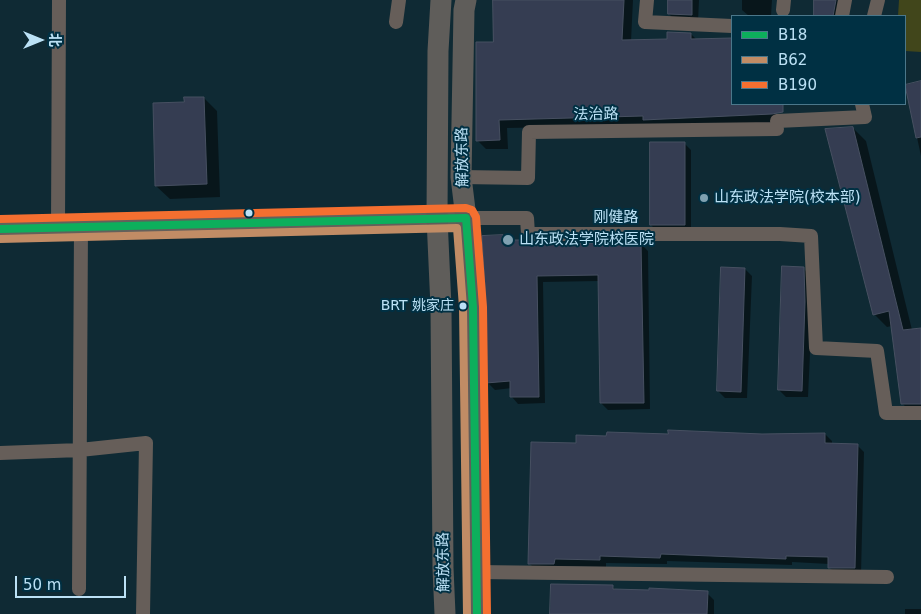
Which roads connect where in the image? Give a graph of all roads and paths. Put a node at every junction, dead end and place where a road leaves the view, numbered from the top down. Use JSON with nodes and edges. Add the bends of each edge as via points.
{"nodes":[{"id":1,"x":59,"y":0,"type":"edge"},
{"id":2,"x":399,"y":0,"type":"edge"},
{"id":3,"x":441,"y":0,"type":"edge"},
{"id":4,"x":466,"y":0,"type":"edge"},
{"id":5,"x":647,"y":0,"type":"edge"},
{"id":6,"x":844,"y":0,"type":"edge"},
{"id":7,"x":878,"y":0,"type":"edge"},
{"id":8,"x":842,"y":15,"type":"edge"},
{"id":9,"x":874,"y":15,"type":"edge"},
{"id":10,"x":396,"y":22,"type":"dead end"},
{"id":11,"x":731,"y":26,"type":"edge"},
{"id":12,"x":862,"y":105,"type":"edge"},
{"id":13,"x":461,"y":177,"type":"junction"},
{"id":14,"x":437,"y":218,"type":"junction"},
{"id":15,"x":466,"y":218,"type":"junction"},
{"id":16,"x":58,"y":226,"type":"junction"},
{"id":17,"x":82,"y":226,"type":"junction"},
{"id":18,"x":0,"y":229,"type":"edge"},
{"id":19,"x":921,"y":413,"type":"edge"},
{"id":20,"x":80,"y":450,"type":"junction"},
{"id":21,"x":0,"y":453,"type":"edge"},
{"id":22,"x":477,"y":572,"type":"junction"},
{"id":23,"x":887,"y":577,"type":"dead end"},
{"id":24,"x":79,"y":589,"type":"dead end"},
{"id":25,"x":143,"y":614,"type":"edge"},
{"id":26,"x":445,"y":614,"type":"edge"},
{"id":27,"x":478,"y":614,"type":"edge"}],
"edges":[{"from":1,"to":16,"type":"street"},
{"from":2,"to":10,"type":"street"},
{"from":3,"to":14,"type":"main road","name":"解放东路"},
{"from":4,"to":13,"type":"main road","name":"解放东路"},
{"from":5,"to":11,"type":"street","via":[[645,22]]},
{"from":6,"to":8,"type":"street"},
{"from":7,"to":9,"type":"street"},
{"from":12,"to":13,"type":"street","name":"法治路","via":[[864,117],[777,125],[529,132],[528,178]]},
{"from":13,"to":15,"type":"main road","name":"解放东路"},
{"from":14,"to":15,"type":"main road"},
{"from":14,"to":17,"type":"main road"},
{"from":14,"to":26,"type":"main road","name":"解放东路"},
{"from":15,"to":19,"type":"street","name":"刚健路","via":[[528,218],[528,234],[811,236],[816,348],[877,351],[886,413]]},
{"from":15,"to":22,"type":"main road","name":"解放东路","via":[[473,307]]},
{"from":16,"to":17,"type":"main road"},
{"from":16,"to":18,"type":"main road"},
{"from":17,"to":20,"type":"street"},
{"from":20,"to":21,"type":"street"},
{"from":20,"to":24,"type":"street"},
{"from":20,"to":25,"type":"street","via":[[146,443]]},
{"from":22,"to":23,"type":"street"},
{"from":22,"to":27,"type":"main road","name":"解放东路"}]}
